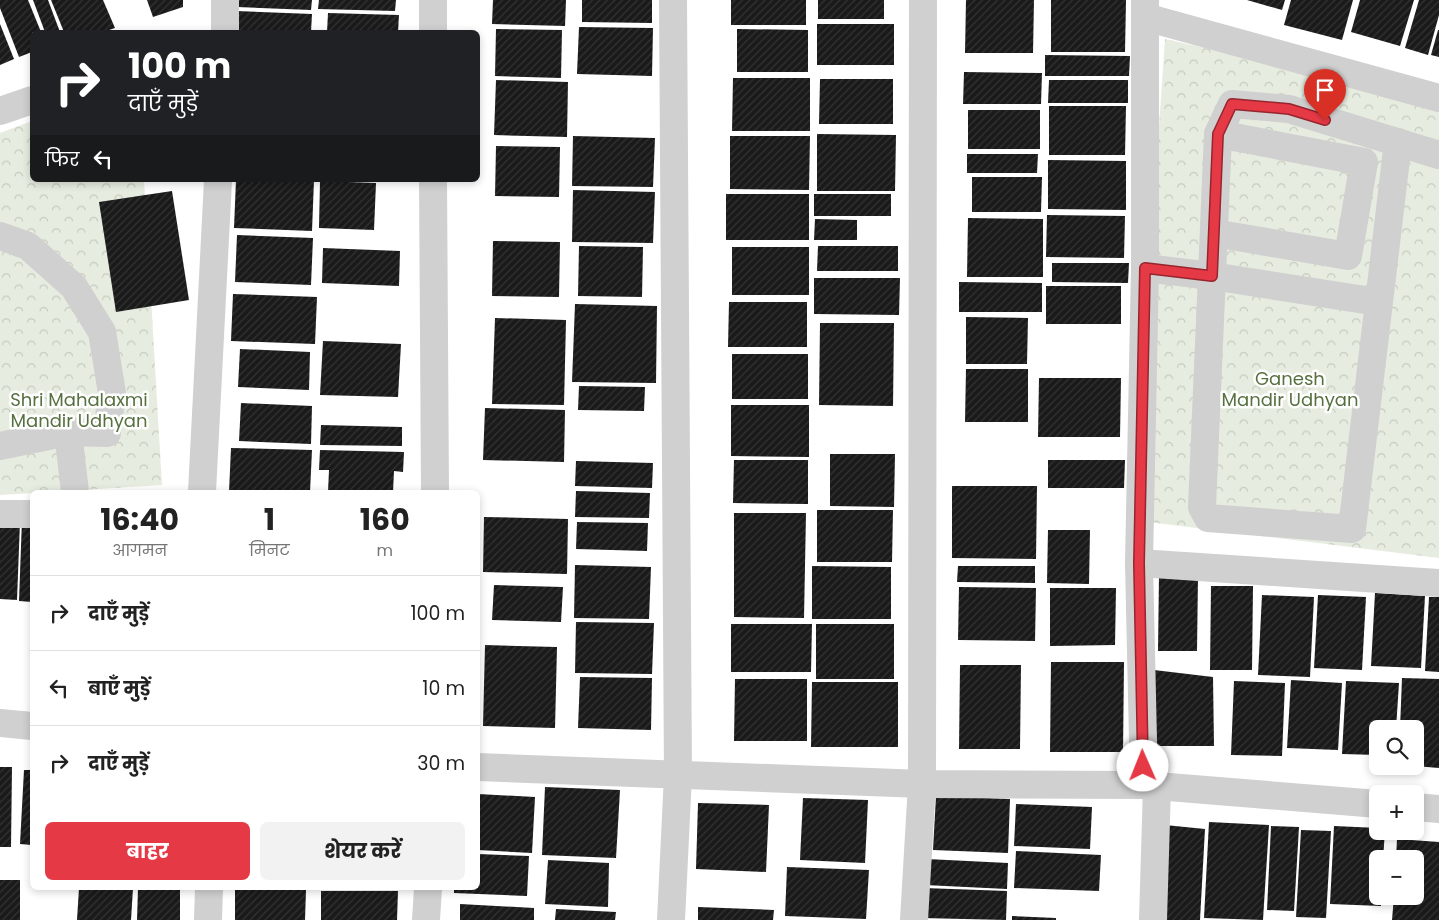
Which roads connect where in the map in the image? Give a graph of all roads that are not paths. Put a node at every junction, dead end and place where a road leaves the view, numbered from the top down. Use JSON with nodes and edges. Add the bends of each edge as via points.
{"nodes":[{"id":1,"x":225,"y":0,"type":"edge"},
{"id":2,"x":433,"y":0,"type":"edge"},
{"id":3,"x":673,"y":0,"type":"edge"},
{"id":4,"x":923,"y":0,"type":"edge"},
{"id":5,"x":1145,"y":8,"type":"edge"},
{"id":6,"x":225,"y":30,"type":"edge"},
{"id":7,"x":433,"y":30,"type":"edge"},
{"id":8,"x":1439,"y":98,"type":"edge"},
{"id":9,"x":30,"y":101,"type":"edge"},
{"id":10,"x":0,"y":111,"type":"edge"},
{"id":11,"x":1218,"y":134,"type":"junction"},
{"id":12,"x":1398,"y":142,"type":"junction"},
{"id":13,"x":1439,"y":155,"type":"edge"},
{"id":14,"x":218,"y":182,"type":"edge"},
{"id":15,"x":433,"y":182,"type":"edge"},
{"id":16,"x":1214,"y":233,"type":"junction"},
{"id":17,"x":0,"y":236,"type":"edge"},
{"id":18,"x":1145,"y":268,"type":"junction"},
{"id":19,"x":1212,"y":276,"type":"junction"},
{"id":20,"x":1378,"y":302,"type":"junction"},
{"id":21,"x":68,"y":432,"type":"junction"},
{"id":22,"x":0,"y":446,"type":"edge"},
{"id":23,"x":75,"y":490,"type":"edge"},
{"id":24,"x":202,"y":490,"type":"edge"},
{"id":25,"x":434,"y":490,"type":"edge"},
{"id":26,"x":0,"y":514,"type":"edge"},
{"id":27,"x":30,"y":514,"type":"edge"},
{"id":28,"x":1139,"y":563,"type":"junction"},
{"id":29,"x":1439,"y":583,"type":"edge"},
{"id":30,"x":0,"y":723,"type":"edge"},
{"id":31,"x":30,"y":726,"type":"edge"},
{"id":32,"x":480,"y":767,"type":"edge"},
{"id":33,"x":678,"y":775,"type":"junction"},
{"id":34,"x":922,"y":784,"type":"junction"},
{"id":35,"x":1150,"y":786,"type":"junction"},
{"id":36,"x":1369,"y":803,"type":"edge"},
{"id":37,"x":1424,"y":808,"type":"edge"},
{"id":38,"x":1439,"y":809,"type":"edge"},
{"id":39,"x":209,"y":890,"type":"edge"},
{"id":40,"x":428,"y":890,"type":"edge"},
{"id":41,"x":208,"y":920,"type":"edge"},
{"id":42,"x":426,"y":920,"type":"edge"},
{"id":43,"x":671,"y":920,"type":"edge"},
{"id":44,"x":914,"y":920,"type":"edge"},
{"id":45,"x":1153,"y":920,"type":"edge"}],
"edges":[{"from":1,"to":6,"type":"street"},
{"from":2,"to":7,"type":"street"},
{"from":3,"to":33,"type":"street"},
{"from":4,"to":34,"type":"street"},
{"from":5,"to":8,"type":"street"},
{"from":5,"to":18,"type":"street"},
{"from":9,"to":10,"type":"street"},
{"from":11,"to":12,"type":"street","via":[[1232,104],[1289,109]]},
{"from":11,"to":16,"type":"street"},
{"from":11,"to":16,"type":"street","via":[[1364,162],[1348,256]]},
{"from":12,"to":13,"type":"street"},
{"from":12,"to":20,"type":"street"},
{"from":14,"to":24,"type":"street"},
{"from":15,"to":25,"type":"street"},
{"from":16,"to":19,"type":"street"},
{"from":17,"to":21,"type":"street","via":[[28,246],[74,287],[102,332],[112,394],[107,433]]},
{"from":18,"to":19,"type":"street"},
{"from":18,"to":28,"type":"street"},
{"from":19,"to":20,"type":"street"},
{"from":19,"to":20,"type":"street","via":[[1202,507],[1208,518],[1352,528]]},
{"from":21,"to":22,"type":"street"},
{"from":21,"to":23,"type":"street"},
{"from":26,"to":27,"type":"street"},
{"from":28,"to":29,"type":"street"},
{"from":28,"to":35,"type":"street"},
{"from":30,"to":31,"type":"street"},
{"from":32,"to":33,"type":"street"},
{"from":33,"to":34,"type":"street"},
{"from":33,"to":43,"type":"street"},
{"from":34,"to":35,"type":"street"},
{"from":34,"to":44,"type":"street"},
{"from":35,"to":36,"type":"street"},
{"from":35,"to":45,"type":"street"},
{"from":37,"to":38,"type":"street"},
{"from":39,"to":41,"type":"street"},
{"from":40,"to":42,"type":"street"}]}
